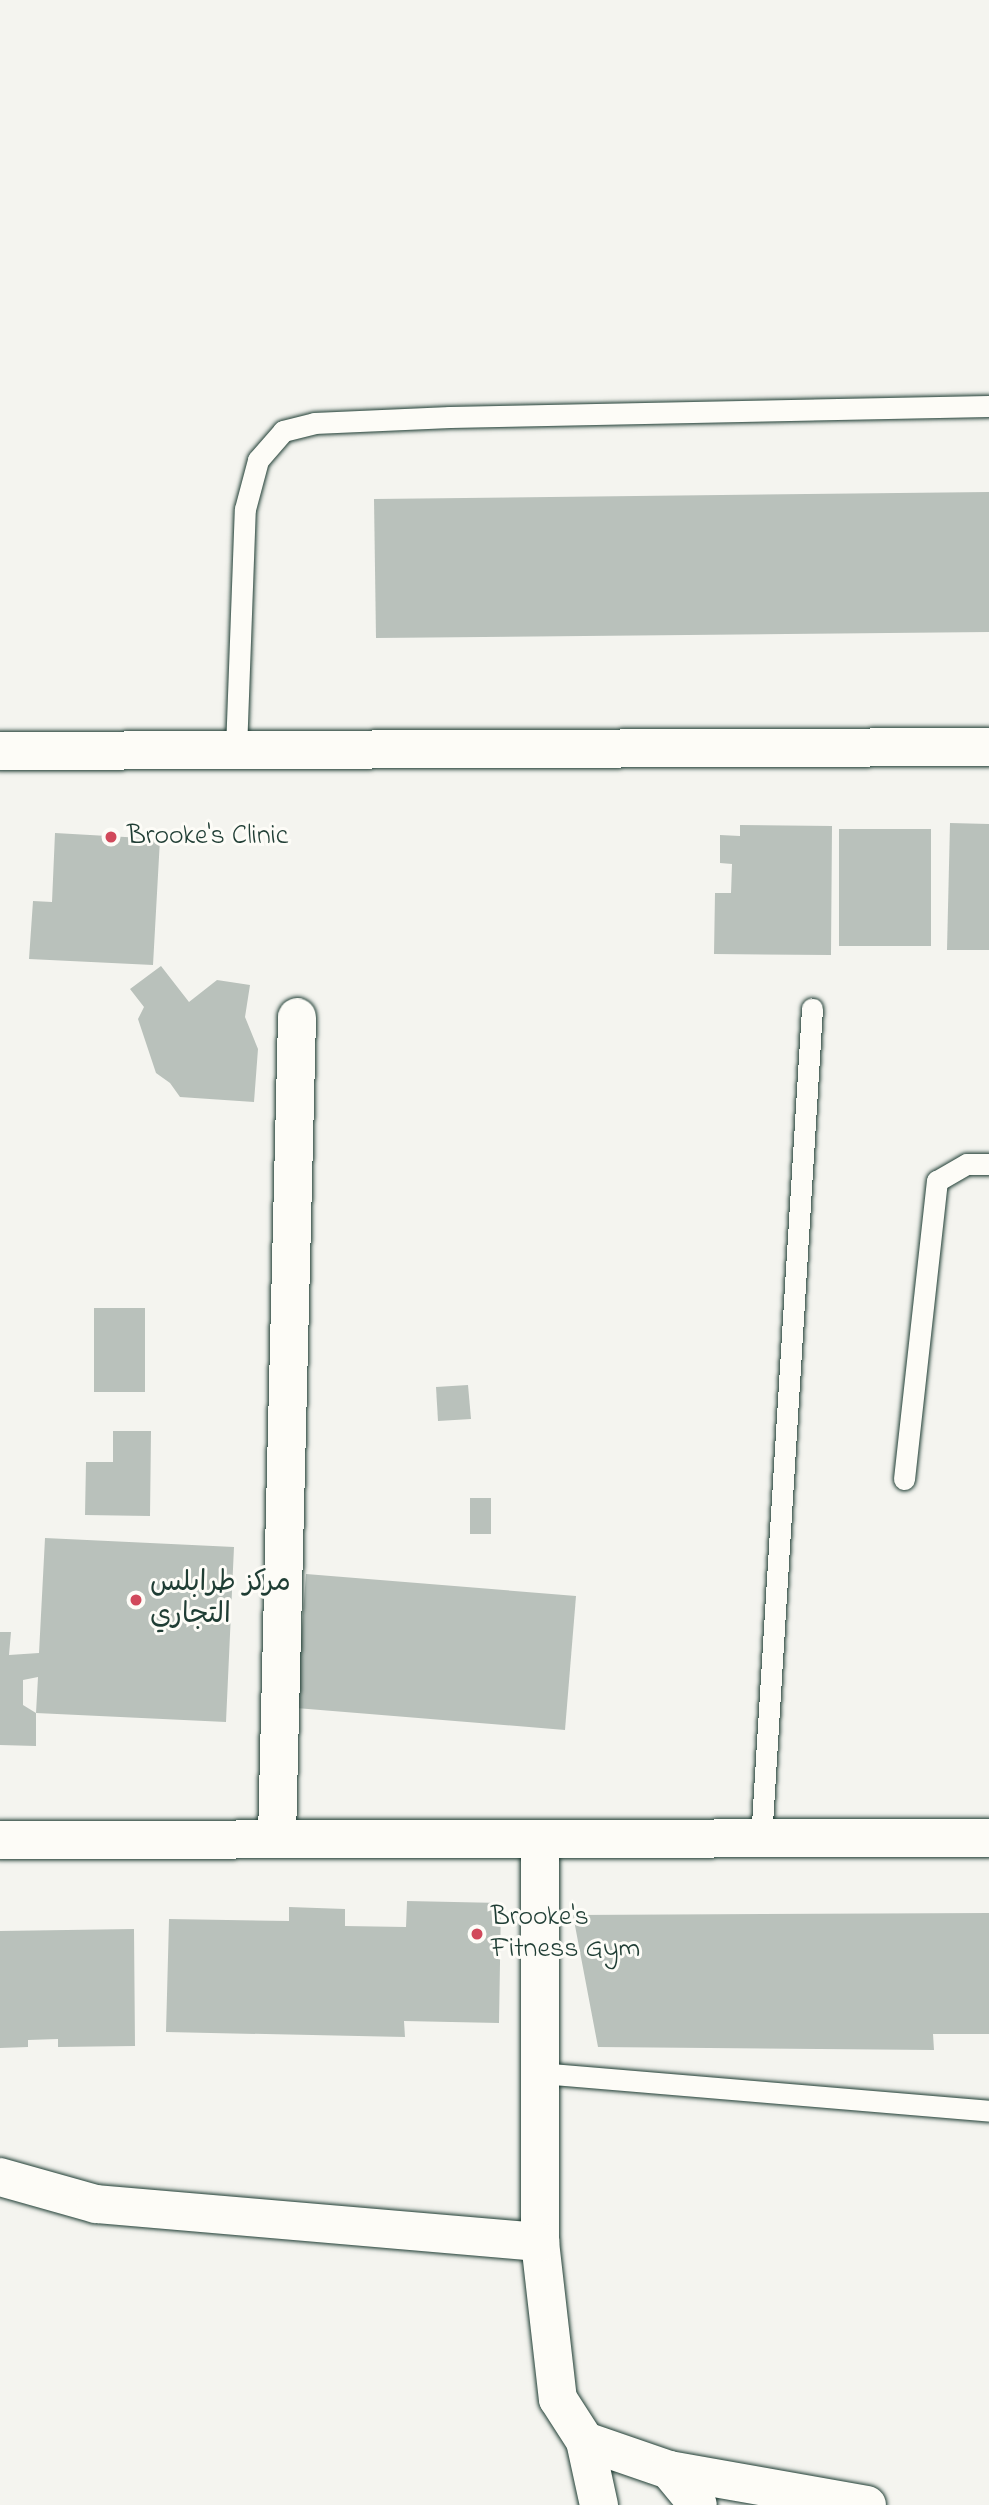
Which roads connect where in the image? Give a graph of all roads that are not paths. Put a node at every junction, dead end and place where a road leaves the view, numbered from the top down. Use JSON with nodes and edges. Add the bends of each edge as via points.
{"nodes":[{"id":1,"x":989,"y":406,"type":"edge"},
{"id":2,"x":989,"y":747,"type":"edge"},
{"id":3,"x":236,"y":750,"type":"junction"},
{"id":4,"x":0,"y":751,"type":"edge"},
{"id":5,"x":812,"y":1009,"type":"dead end"},
{"id":6,"x":297,"y":1017,"type":"dead end"},
{"id":7,"x":989,"y":1164,"type":"edge"},
{"id":8,"x":904,"y":1479,"type":"dead end"},
{"id":9,"x":277,"y":1837,"type":"junction"},
{"id":10,"x":989,"y":1838,"type":"edge"},
{"id":11,"x":0,"y":1840,"type":"edge"},
{"id":12,"x":540,"y":1840,"type":"junction"},
{"id":13,"x":761,"y":1840,"type":"junction"},
{"id":14,"x":540,"y":2073,"type":"junction"},
{"id":15,"x":989,"y":2111,"type":"edge"},
{"id":16,"x":0,"y":2178,"type":"edge"},
{"id":17,"x":540,"y":2242,"type":"junction"},
{"id":18,"x":585,"y":2441,"type":"junction"},
{"id":19,"x":669,"y":2470,"type":"junction"},
{"id":20,"x":599,"y":2505,"type":"edge"},
{"id":21,"x":698,"y":2505,"type":"edge"},
{"id":22,"x":867,"y":2505,"type":"edge"}],
"edges":[{"from":1,"to":3,"type":"lane","via":[[450,416],[314,423],[283,431],[258,460],[245,509]]},
{"from":2,"to":3,"type":"street"},
{"from":3,"to":4,"type":"street"},
{"from":5,"to":13,"type":"lane"},
{"from":6,"to":9,"type":"street"},
{"from":7,"to":8,"type":"lane","via":[[967,1164],[937,1181]]},
{"from":9,"to":11,"type":"street"},
{"from":9,"to":12,"type":"street"},
{"from":10,"to":13,"type":"street"},
{"from":12,"to":13,"type":"street"},
{"from":12,"to":14,"type":"street"},
{"from":14,"to":15,"type":"lane"},
{"from":14,"to":17,"type":"street"},
{"from":16,"to":17,"type":"street","via":[[96,2204]]},
{"from":17,"to":18,"type":"street","via":[[558,2399]]},
{"from":18,"to":19,"type":"street"},
{"from":18,"to":20,"type":"street"},
{"from":19,"to":21,"type":"street"},
{"from":19,"to":22,"type":"street"}]}
